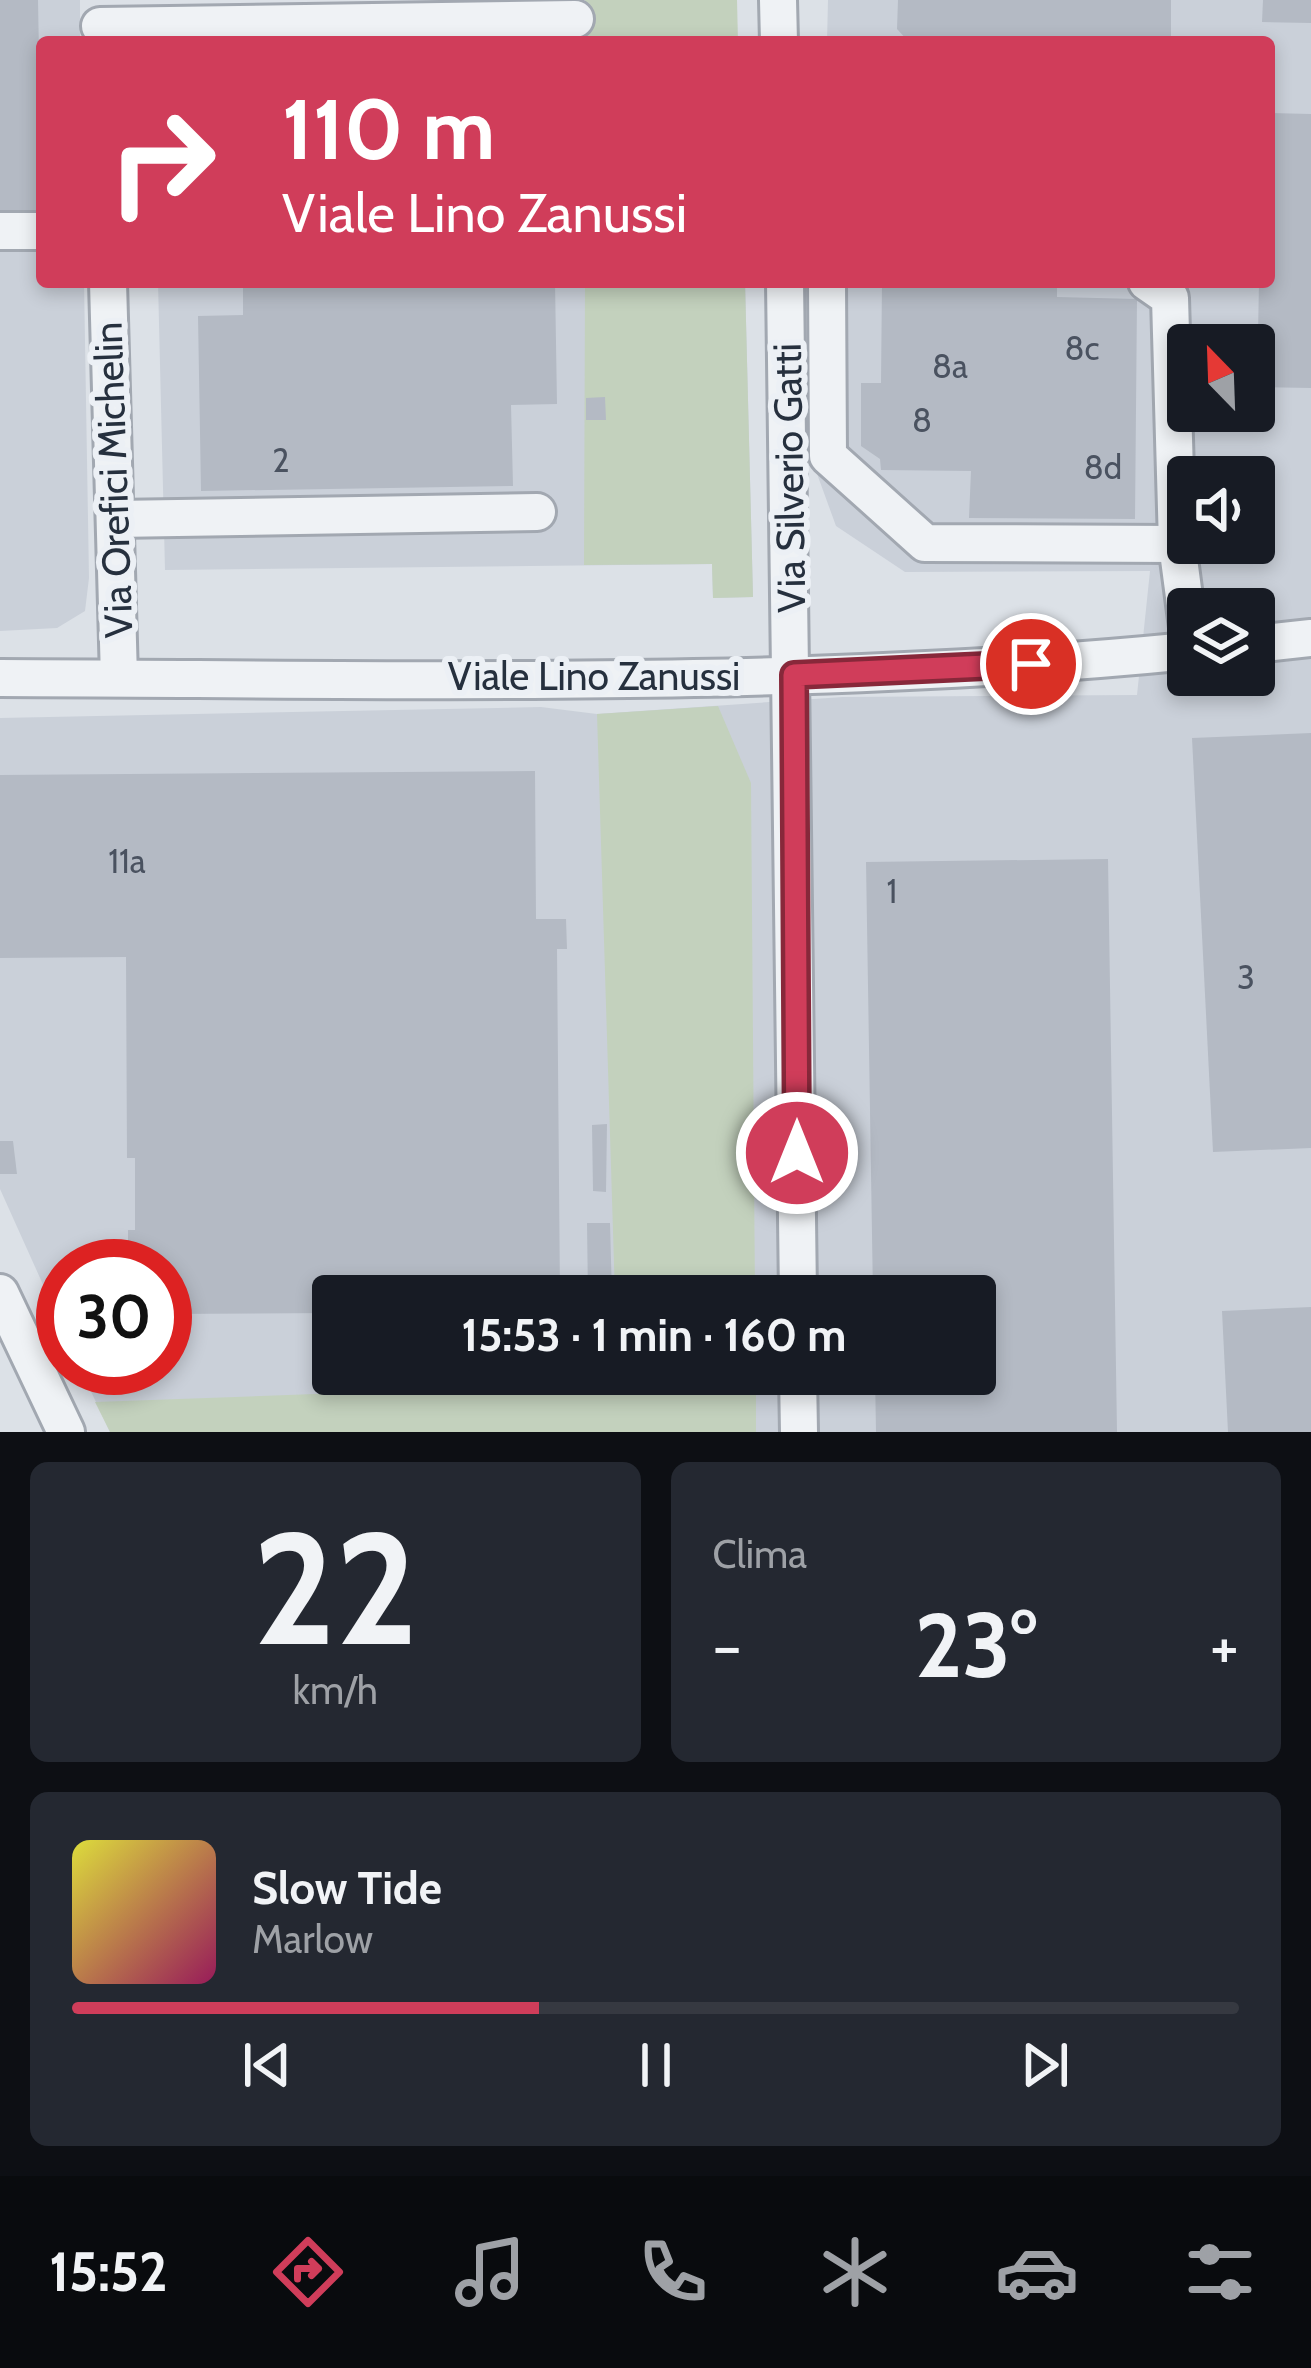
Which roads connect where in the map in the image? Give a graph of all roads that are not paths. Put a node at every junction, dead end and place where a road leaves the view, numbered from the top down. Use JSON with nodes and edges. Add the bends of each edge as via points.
{"nodes":[{"id":1,"x":778,"y":0,"type":"edge"},
{"id":2,"x":575,"y":19,"type":"dead end"},
{"id":3,"x":100,"y":22,"type":"edge"},
{"id":4,"x":779,"y":36,"type":"edge"},
{"id":5,"x":0,"y":231,"type":"edge"},
{"id":6,"x":36,"y":231,"type":"edge"},
{"id":7,"x":108,"y":288,"type":"edge"},
{"id":8,"x":785,"y":288,"type":"edge"},
{"id":9,"x":827,"y":288,"type":"edge"},
{"id":10,"x":1156,"y":288,"type":"edge"},
{"id":11,"x":1175,"y":456,"type":"edge"},
{"id":12,"x":537,"y":512,"type":"dead end"},
{"id":13,"x":115,"y":519,"type":"junction"},
{"id":14,"x":1167,"y":544,"type":"edge"},
{"id":15,"x":1311,"y":638,"type":"edge"},
{"id":16,"x":1275,"y":642,"type":"edge"},
{"id":17,"x":1167,"y":653,"type":"edge"},
{"id":18,"x":794,"y":675,"type":"junction"},
{"id":19,"x":0,"y":678,"type":"edge"},
{"id":20,"x":119,"y":678,"type":"junction"},
{"id":21,"x":798,"y":1275,"type":"edge"},
{"id":22,"x":0,"y":1293,"type":"edge"},
{"id":23,"x":798,"y":1395,"type":"edge"},
{"id":24,"x":66,"y":1432,"type":"edge"},
{"id":25,"x":799,"y":1432,"type":"edge"}],
"edges":[{"from":1,"to":4,"type":"street"},
{"from":2,"to":3,"type":"street"},
{"from":5,"to":6,"type":"street"},
{"from":7,"to":13,"type":"street","name":"Via Orefici Michelin"},
{"from":8,"to":18,"type":"street","name":"Via Silverio Gatti"},
{"from":9,"to":14,"type":"street","via":[[828,456],[925,543]]},
{"from":10,"to":11,"type":"street","via":[[1171,298]]},
{"from":12,"to":13,"type":"street"},
{"from":13,"to":20,"type":"street","name":"Via Orefici Michelin"},
{"from":15,"to":16,"type":"street"},
{"from":17,"to":18,"type":"street","name":"Viale Lino Zanussi"},
{"from":18,"to":20,"type":"street","name":"Viale Lino Zanussi"},
{"from":18,"to":21,"type":"street","name":"Via Silverio Gatti"},
{"from":19,"to":20,"type":"street","name":"Viale Lino Zanussi"},
{"from":22,"to":24,"type":"street"},
{"from":23,"to":25,"type":"street"}]}
